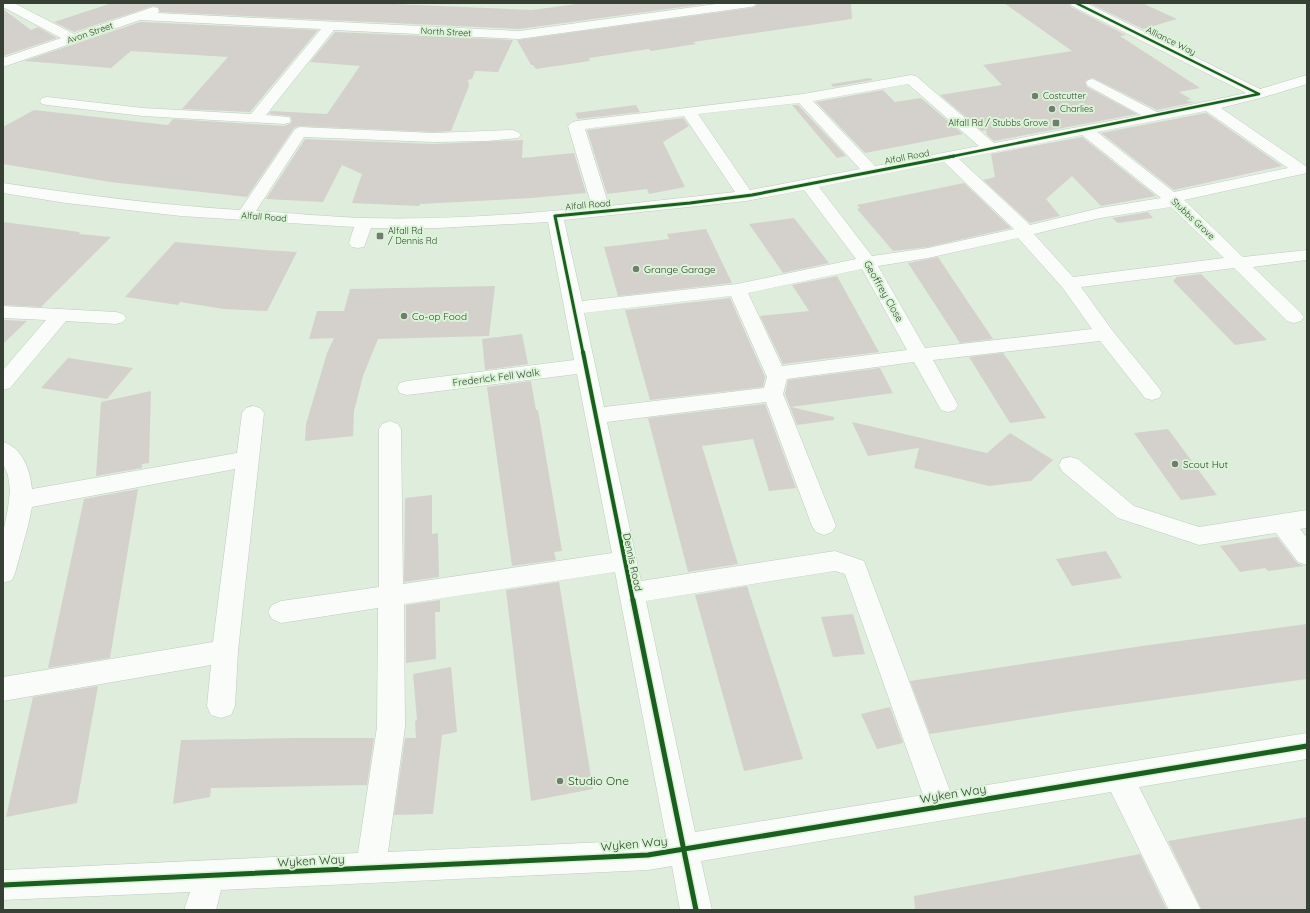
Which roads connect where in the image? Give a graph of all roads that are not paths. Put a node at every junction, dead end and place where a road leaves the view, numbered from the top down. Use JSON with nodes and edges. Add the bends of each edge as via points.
{"nodes":[{"id":1,"x":4,"y":3,"type":"edge"},
{"id":2,"x":750,"y":3,"type":"edge"},
{"id":3,"x":1076,"y":3,"type":"edge"},
{"id":4,"x":170,"y":6,"type":"dead end"},
{"id":5,"x":679,"y":8,"type":"edge"},
{"id":6,"x":140,"y":16,"type":"junction"},
{"id":7,"x":330,"y":26,"type":"junction"},
{"id":8,"x":73,"y":39,"type":"junction"},
{"id":9,"x":3,"y":63,"type":"edge"},
{"id":10,"x":1093,"y":83,"type":"dead end"},
{"id":11,"x":1303,"y":83,"type":"edge"},
{"id":12,"x":1260,"y":94,"type":"junction"},
{"id":13,"x":804,"y":98,"type":"junction"},
{"id":14,"x":47,"y":101,"type":"dead end"},
{"id":15,"x":1209,"y":106,"type":"junction"},
{"id":16,"x":688,"y":111,"type":"junction"},
{"id":17,"x":1156,"y":117,"type":"junction"},
{"id":18,"x":255,"y":119,"type":"junction"},
{"id":19,"x":284,"y":120,"type":"dead end"},
{"id":20,"x":1085,"y":130,"type":"junction"},
{"id":21,"x":514,"y":135,"type":"dead end"},
{"id":22,"x":992,"y":149,"type":"junction"},
{"id":23,"x":947,"y":157,"type":"junction"},
{"id":24,"x":871,"y":172,"type":"junction"},
{"id":25,"x":1301,"y":176,"type":"edge"},
{"id":26,"x":809,"y":184,"type":"junction"},
{"id":27,"x":11,"y":189,"type":"edge"},
{"id":28,"x":746,"y":196,"type":"junction"},
{"id":29,"x":1173,"y":200,"type":"junction"},
{"id":30,"x":3,"y":203,"type":"edge"},
{"id":31,"x":602,"y":212,"type":"junction"},
{"id":32,"x":244,"y":216,"type":"junction"},
{"id":33,"x":555,"y":216,"type":"junction"},
{"id":34,"x":364,"y":223,"type":"junction"},
{"id":35,"x":1024,"y":232,"type":"junction"},
{"id":36,"x":358,"y":243,"type":"dead end"},
{"id":37,"x":1307,"y":255,"type":"edge"},
{"id":38,"x":868,"y":262,"type":"junction"},
{"id":39,"x":1238,"y":263,"type":"junction"},
{"id":40,"x":1069,"y":283,"type":"junction"},
{"id":41,"x":737,"y":290,"type":"junction"},
{"id":42,"x":573,"y":308,"type":"junction"},
{"id":43,"x":3,"y":312,"type":"edge"},
{"id":44,"x":61,"y":315,"type":"junction"},
{"id":45,"x":1294,"y":317,"type":"dead end"},
{"id":46,"x":116,"y":318,"type":"dead end"},
{"id":47,"x":1105,"y":334,"type":"junction"},
{"id":48,"x":920,"y":355,"type":"junction"},
{"id":49,"x":584,"y":366,"type":"junction"},
{"id":50,"x":775,"y":374,"type":"junction"},
{"id":51,"x":3,"y":383,"type":"edge"},
{"id":52,"x":407,"y":388,"type":"dead end"},
{"id":53,"x":1152,"y":393,"type":"dead end"},
{"id":54,"x":773,"y":394,"type":"junction"},
{"id":55,"x":948,"y":405,"type":"dead end"},
{"id":56,"x":254,"y":412,"type":"dead end"},
{"id":57,"x":595,"y":416,"type":"junction"},
{"id":58,"x":390,"y":429,"type":"dead end"},
{"id":59,"x":3,"y":450,"type":"edge"},
{"id":60,"x":247,"y":459,"type":"junction"},
{"id":61,"x":1070,"y":465,"type":"dead end"},
{"id":62,"x":21,"y":500,"type":"junction"},
{"id":63,"x":1307,"y":520,"type":"edge"},
{"id":64,"x":1282,"y":523,"type":"junction"},
{"id":65,"x":824,"y":526,"type":"dead end"},
{"id":66,"x":1307,"y":555,"type":"edge"},
{"id":67,"x":624,"y":561,"type":"junction"},
{"id":68,"x":3,"y":573,"type":"edge"},
{"id":69,"x":631,"y":593,"type":"junction"},
{"id":70,"x":391,"y":596,"type":"junction"},
{"id":71,"x":281,"y":612,"type":"dead end"},
{"id":72,"x":225,"y":651,"type":"junction"},
{"id":73,"x":3,"y":689,"type":"edge"},
{"id":74,"x":221,"y":706,"type":"dead end"},
{"id":75,"x":1307,"y":746,"type":"edge"},
{"id":76,"x":1119,"y":777,"type":"junction"},
{"id":77,"x":940,"y":806,"type":"junction"},
{"id":78,"x":684,"y":849,"type":"junction"},
{"id":79,"x":371,"y":868,"type":"junction"},
{"id":80,"x":210,"y":876,"type":"junction"},
{"id":81,"x":3,"y":885,"type":"edge"},
{"id":82,"x":200,"y":910,"type":"edge"},
{"id":83,"x":696,"y":910,"type":"edge"},
{"id":84,"x":1185,"y":910,"type":"edge"}],
"edges":[{"from":1,"to":8,"type":"street"},
{"from":2,"to":5,"type":"street","name":"North Street"},
{"from":3,"to":12,"type":"street","name":"Alliance Way"},
{"from":4,"to":6,"type":"street","name":"Avon Street"},
{"from":5,"to":7,"type":"street","name":"North Street","via":[[519,35]]},
{"from":6,"to":7,"type":"street","name":"North Street"},
{"from":6,"to":8,"type":"street","name":"Avon Street"},
{"from":7,"to":18,"type":"street"},
{"from":8,"to":9,"type":"street","name":"Avon Street"},
{"from":10,"to":17,"type":"street"},
{"from":11,"to":12,"type":"street","name":"Alfall Road"},
{"from":12,"to":15,"type":"street","name":"Alfall Road"},
{"from":13,"to":16,"type":"street"},
{"from":13,"to":22,"type":"street","via":[[911,79]]},
{"from":13,"to":24,"type":"street"},
{"from":14,"to":18,"type":"street","via":[[143,112]]},
{"from":15,"to":17,"type":"street","name":"Alfall Road"},
{"from":15,"to":25,"type":"street","via":[[1301,170]]},
{"from":16,"to":28,"type":"street"},
{"from":16,"to":31,"type":"street","via":[[576,126]]},
{"from":17,"to":20,"type":"street","name":"Alfall Road"},
{"from":18,"to":19,"type":"street"},
{"from":20,"to":22,"type":"street","name":"Alfall Road"},
{"from":20,"to":29,"type":"street","name":"Stubbs Grove"},
{"from":21,"to":32,"type":"street","via":[[450,138],[300,132]]},
{"from":22,"to":23,"type":"street","name":"Alfall Road"},
{"from":23,"to":24,"type":"street","name":"Alfall Road"},
{"from":23,"to":35,"type":"street"},
{"from":24,"to":26,"type":"street","name":"Alfall Road"},
{"from":25,"to":29,"type":"street"},
{"from":26,"to":28,"type":"street","name":"Alfall Road"},
{"from":26,"to":38,"type":"street","name":"Geoffrey Close"},
{"from":27,"to":30,"type":"street"},
{"from":27,"to":32,"type":"street","name":"Alfall Road","via":[[125,205]]},
{"from":28,"to":31,"type":"street","name":"Alfall Road"},
{"from":29,"to":35,"type":"street","via":[[1100,213]]},
{"from":29,"to":39,"type":"street","name":"Stubbs Grove"},
{"from":31,"to":33,"type":"street","name":"Alfall Road"},
{"from":32,"to":34,"type":"street","name":"Alfall Road"},
{"from":33,"to":34,"type":"street","name":"Alfall Road","via":[[438,223]]},
{"from":33,"to":42,"type":"street","name":"Dennis Road"},
{"from":34,"to":36,"type":"street"},
{"from":35,"to":38,"type":"street","via":[[928,253]]},
{"from":35,"to":40,"type":"street"},
{"from":37,"to":39,"type":"street"},
{"from":38,"to":41,"type":"street"},
{"from":38,"to":48,"type":"street","name":"Geoffrey Close"},
{"from":39,"to":40,"type":"street"},
{"from":39,"to":45,"type":"street","name":"Stubbs Grove"},
{"from":40,"to":47,"type":"street"},
{"from":41,"to":42,"type":"street"},
{"from":41,"to":50,"type":"street"},
{"from":42,"to":49,"type":"street","name":"Dennis Road"},
{"from":43,"to":44,"type":"street"},
{"from":44,"to":46,"type":"street"},
{"from":44,"to":51,"type":"street"},
{"from":47,"to":48,"type":"street"},
{"from":47,"to":53,"type":"street"},
{"from":48,"to":50,"type":"street"},
{"from":48,"to":55,"type":"street","name":"Geoffrey Close"},
{"from":49,"to":52,"type":"street","name":"Frederick Fell Walk"},
{"from":49,"to":57,"type":"street","name":"Dennis Road"},
{"from":50,"to":54,"type":"street","via":[[777,377]]},
{"from":54,"to":57,"type":"street"},
{"from":54,"to":65,"type":"street"},
{"from":56,"to":60,"type":"street"},
{"from":57,"to":67,"type":"street","name":"Dennis Road"},
{"from":58,"to":70,"type":"street"},
{"from":59,"to":62,"type":"street","via":[[10,455],[20,478]]},
{"from":60,"to":62,"type":"street"},
{"from":60,"to":72,"type":"street"},
{"from":61,"to":64,"type":"street","via":[[1126,512],[1199,536]]},
{"from":62,"to":68,"type":"street","via":[[14,540]]},
{"from":63,"to":64,"type":"street"},
{"from":64,"to":66,"type":"street"},
{"from":67,"to":69,"type":"street","name":"Dennis Road"},
{"from":67,"to":70,"type":"street"},
{"from":69,"to":77,"type":"street","via":[[835,561],[854,568]]},
{"from":69,"to":78,"type":"street","name":"Dennis Road"},
{"from":70,"to":71,"type":"street"},
{"from":70,"to":79,"type":"street","via":[[391,727]]},
{"from":72,"to":73,"type":"street"},
{"from":72,"to":74,"type":"street"},
{"from":75,"to":76,"type":"street","name":"Wyken Way"},
{"from":76,"to":77,"type":"street","name":"Wyken Way"},
{"from":76,"to":84,"type":"street"},
{"from":77,"to":78,"type":"street","name":"Wyken Way"},
{"from":78,"to":79,"type":"street","name":"Wyken Way","via":[[648,855]]},
{"from":78,"to":83,"type":"street","name":"Dennis Road"},
{"from":79,"to":80,"type":"street","name":"Wyken Way"},
{"from":80,"to":81,"type":"street","name":"Wyken Way"},
{"from":80,"to":82,"type":"street"}]}
